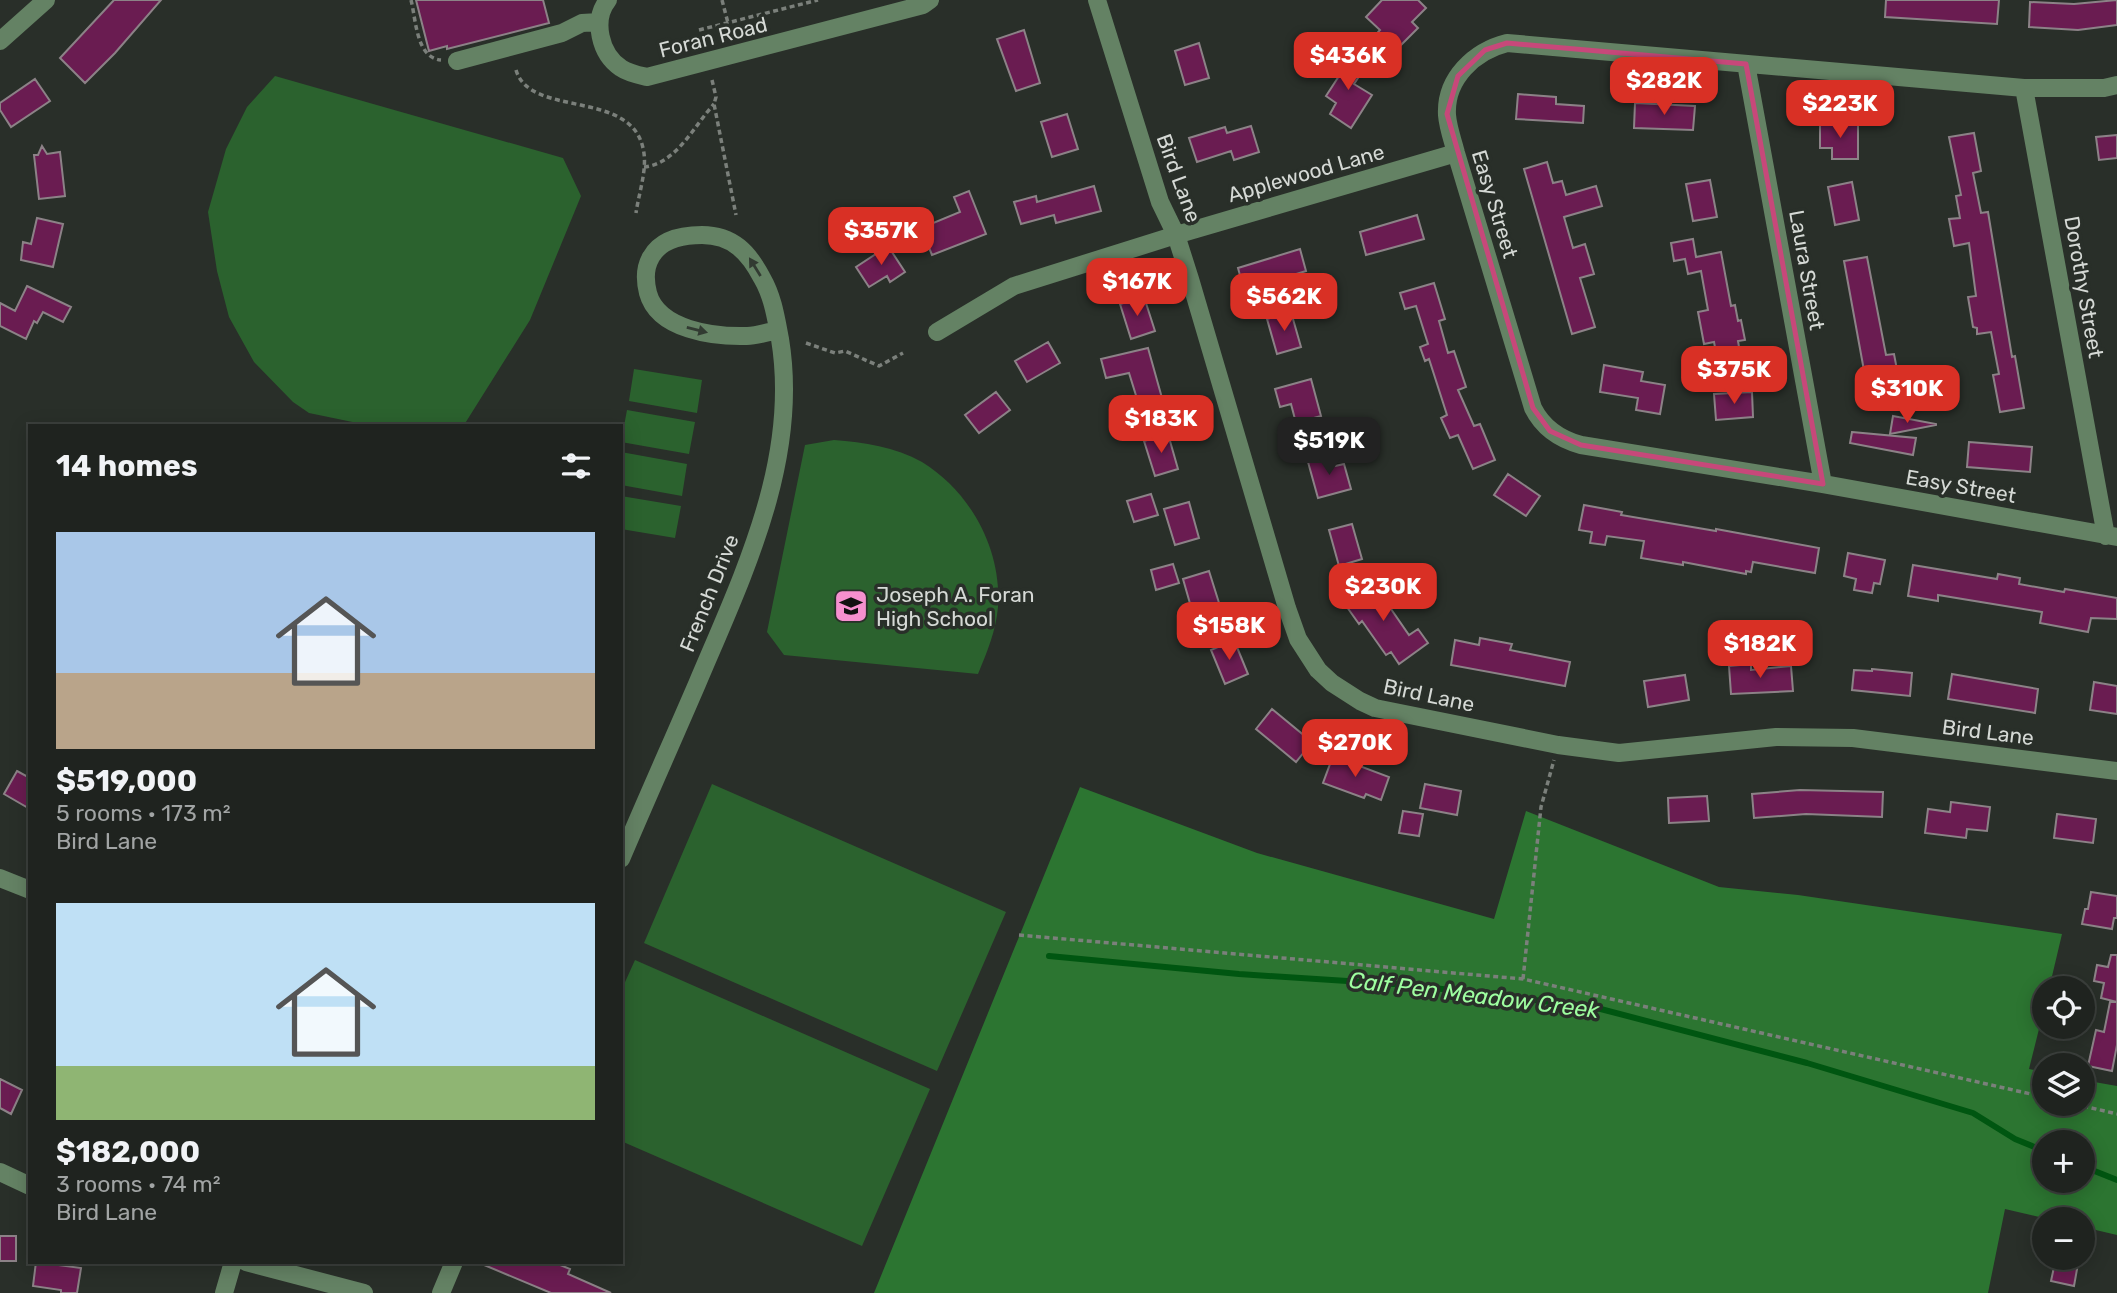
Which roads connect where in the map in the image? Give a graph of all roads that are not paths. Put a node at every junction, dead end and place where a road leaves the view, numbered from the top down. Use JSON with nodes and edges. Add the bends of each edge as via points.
{"nodes":[{"id":1,"x":46,"y":0,"type":"edge"},
{"id":2,"x":608,"y":0,"type":"edge"},
{"id":3,"x":930,"y":0,"type":"edge"},
{"id":4,"x":1097,"y":0,"type":"edge"},
{"id":5,"x":599,"y":22,"type":"junction"},
{"id":6,"x":0,"y":41,"type":"edge"},
{"id":7,"x":457,"y":61,"type":"road end"},
{"id":8,"x":1746,"y":64,"type":"junction"},
{"id":9,"x":2117,"y":86,"type":"edge"},
{"id":10,"x":2024,"y":88,"type":"junction"},
{"id":11,"x":1456,"y":153,"type":"junction"},
{"id":12,"x":1176,"y":235,"type":"junction"},
{"id":13,"x":778,"y":330,"type":"junction"},
{"id":14,"x":937,"y":332,"type":"dead end"},
{"id":15,"x":1824,"y":484,"type":"junction"},
{"id":16,"x":2112,"y":536,"type":"edge"},
{"id":17,"x":2117,"y":772,"type":"edge"},
{"id":18,"x":623,"y":854,"type":"edge"},
{"id":19,"x":0,"y":878,"type":"edge"},
{"id":20,"x":28,"y":889,"type":"edge"},
{"id":21,"x":0,"y":1172,"type":"edge"},
{"id":22,"x":28,"y":1185,"type":"edge"},
{"id":23,"x":232,"y":1264,"type":"edge"},
{"id":24,"x":254,"y":1264,"type":"edge"},
{"id":25,"x":453,"y":1264,"type":"edge"},
{"id":26,"x":224,"y":1293,"type":"edge"},
{"id":27,"x":363,"y":1293,"type":"edge"},
{"id":28,"x":441,"y":1293,"type":"edge"}],
"edges":[{"from":1,"to":6,"type":"street"},
{"from":2,"to":5,"type":"street"},
{"from":3,"to":5,"type":"street","name":"Foran Road","via":[[647,77],[612,61],[604,49]]},
{"from":4,"to":12,"type":"street","name":"Bird Lane","via":[[1160,202]]},
{"from":5,"to":7,"type":"street","via":[[582,23],[562,33]]},
{"from":8,"to":10,"type":"street","name":"Easy Street"},
{"from":8,"to":11,"type":"street","name":"Easy Street","via":[[1507,43],[1497,46],[1475,57],[1450,94],[1447,114]]},
{"from":8,"to":15,"type":"street","name":"Laura Street"},
{"from":9,"to":10,"type":"street","name":"Easy Street"},
{"from":10,"to":16,"type":"street","name":"Dorothy Street"},
{"from":11,"to":12,"type":"street","name":"Applewood Lane"},
{"from":11,"to":15,"type":"street","name":"Easy Street","via":[[1533,408],[1550,431],[1581,445]]},
{"from":12,"to":14,"type":"street","name":"Applewood Lane","via":[[1013,286]]},
{"from":12,"to":17,"type":"street","name":"Bird Lane","via":[[1298,639],[1309,658],[1346,693],[1376,708],[1619,753],[1776,737],[1853,738]]},
{"from":13,"to":13,"type":"street","name":"French Drive","one_way":true,"via":[[774,305],[754,262],[731,240],[682,237],[667,242],[650,258],[647,290],[658,313],[668,321],[707,332],[748,336]]},
{"from":13,"to":18,"type":"street","name":"French Drive","via":[[784,396],[769,500],[747,568]]},
{"from":15,"to":16,"type":"street","name":"Easy Street"},
{"from":19,"to":20,"type":"street"},
{"from":21,"to":22,"type":"street"},
{"from":23,"to":26,"type":"street"},
{"from":24,"to":27,"type":"street"},
{"from":25,"to":28,"type":"street"}]}
